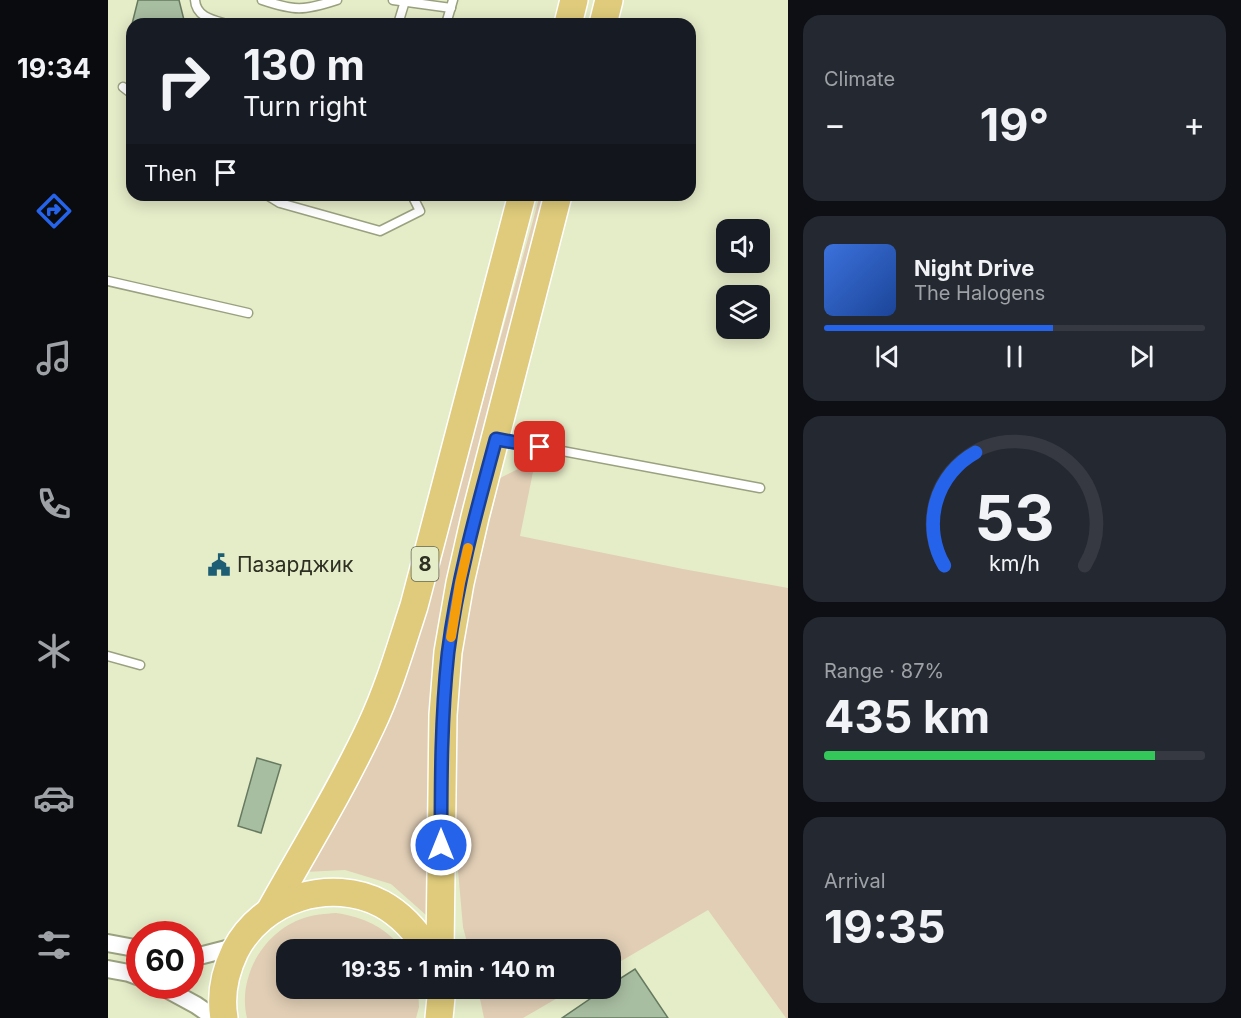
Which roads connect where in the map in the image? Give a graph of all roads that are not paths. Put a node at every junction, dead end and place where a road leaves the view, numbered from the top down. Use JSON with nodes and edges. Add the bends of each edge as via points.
{"nodes":[{"id":1,"x":195,"y":0,"type":"edge"},
{"id":2,"x":262,"y":0,"type":"edge"},
{"id":3,"x":337,"y":0,"type":"edge"},
{"id":4,"x":393,"y":0,"type":"edge"},
{"id":5,"x":574,"y":0,"type":"edge"},
{"id":6,"x":609,"y":0,"type":"edge"},
{"id":7,"x":405,"y":2,"type":"edge"},
{"id":8,"x":452,"y":4,"type":"edge"},
{"id":9,"x":211,"y":18,"type":"edge"},
{"id":10,"x":400,"y":18,"type":"edge"},
{"id":11,"x":570,"y":18,"type":"edge"},
{"id":12,"x":604,"y":18,"type":"edge"},
{"id":13,"x":123,"y":87,"type":"dead end"},
{"id":14,"x":126,"y":89,"type":"edge"},
{"id":15,"x":277,"y":201,"type":"edge"},
{"id":16,"x":415,"y":201,"type":"edge"},
{"id":17,"x":520,"y":201,"type":"edge"},
{"id":18,"x":556,"y":201,"type":"edge"},
{"id":19,"x":108,"y":282,"type":"edge"},
{"id":20,"x":248,"y":313,"type":"dead end"},
{"id":21,"x":496,"y":439,"type":"junction"},
{"id":22,"x":760,"y":488,"type":"dead end"},
{"id":23,"x":108,"y":656,"type":"edge"},
{"id":24,"x":140,"y":665,"type":"dead end"},
{"id":25,"x":270,"y":911,"type":"junction"},
{"id":26,"x":421,"y":939,"type":"edge"},
{"id":27,"x":440,"y":939,"type":"edge"},
{"id":28,"x":108,"y":943,"type":"edge"},
{"id":29,"x":238,"y":946,"type":"junction"},
{"id":30,"x":126,"y":947,"type":"edge"},
{"id":31,"x":204,"y":955,"type":"edge"},
{"id":32,"x":108,"y":969,"type":"edge"},
{"id":33,"x":126,"y":972,"type":"edge"},
{"id":34,"x":185,"y":999,"type":"edge"},
{"id":35,"x":215,"y":1018,"type":"edge"},
{"id":36,"x":224,"y":1018,"type":"edge"}],
"edges":[{"from":1,"to":9,"type":"lane","via":[[197,10]]},
{"from":2,"to":3,"type":"lane","via":[[286,8],[306,9]]},
{"from":4,"to":7,"type":"lane"},
{"from":5,"to":11,"type":"main road"},
{"from":6,"to":12,"type":"main road"},
{"from":7,"to":8,"type":"lane"},
{"from":7,"to":10,"type":"lane"},
{"from":13,"to":14,"type":"lane"},
{"from":15,"to":16,"type":"lane","via":[[380,231],[420,211]]},
{"from":17,"to":25,"type":"main road","number":"8","via":[[394,668],[344,781]]},
{"from":18,"to":21,"type":"main road","number":"8"},
{"from":19,"to":20,"type":"lane"},
{"from":21,"to":22,"type":"lane"},
{"from":21,"to":27,"type":"main road","number":"8","via":[[460,583],[448,652],[443,715]]},
{"from":23,"to":24,"type":"lane"},
{"from":25,"to":26,"type":"main road","number":"8","via":[[317,893],[358,896],[396,913]]},
{"from":25,"to":29,"type":"main road","number":"8"},
{"from":28,"to":30,"type":"street"},
{"from":29,"to":31,"type":"street"},
{"from":29,"to":36,"type":"main road","number":"8","via":[[224,984]]},
{"from":32,"to":33,"type":"street"},
{"from":34,"to":35,"type":"street"}]}
